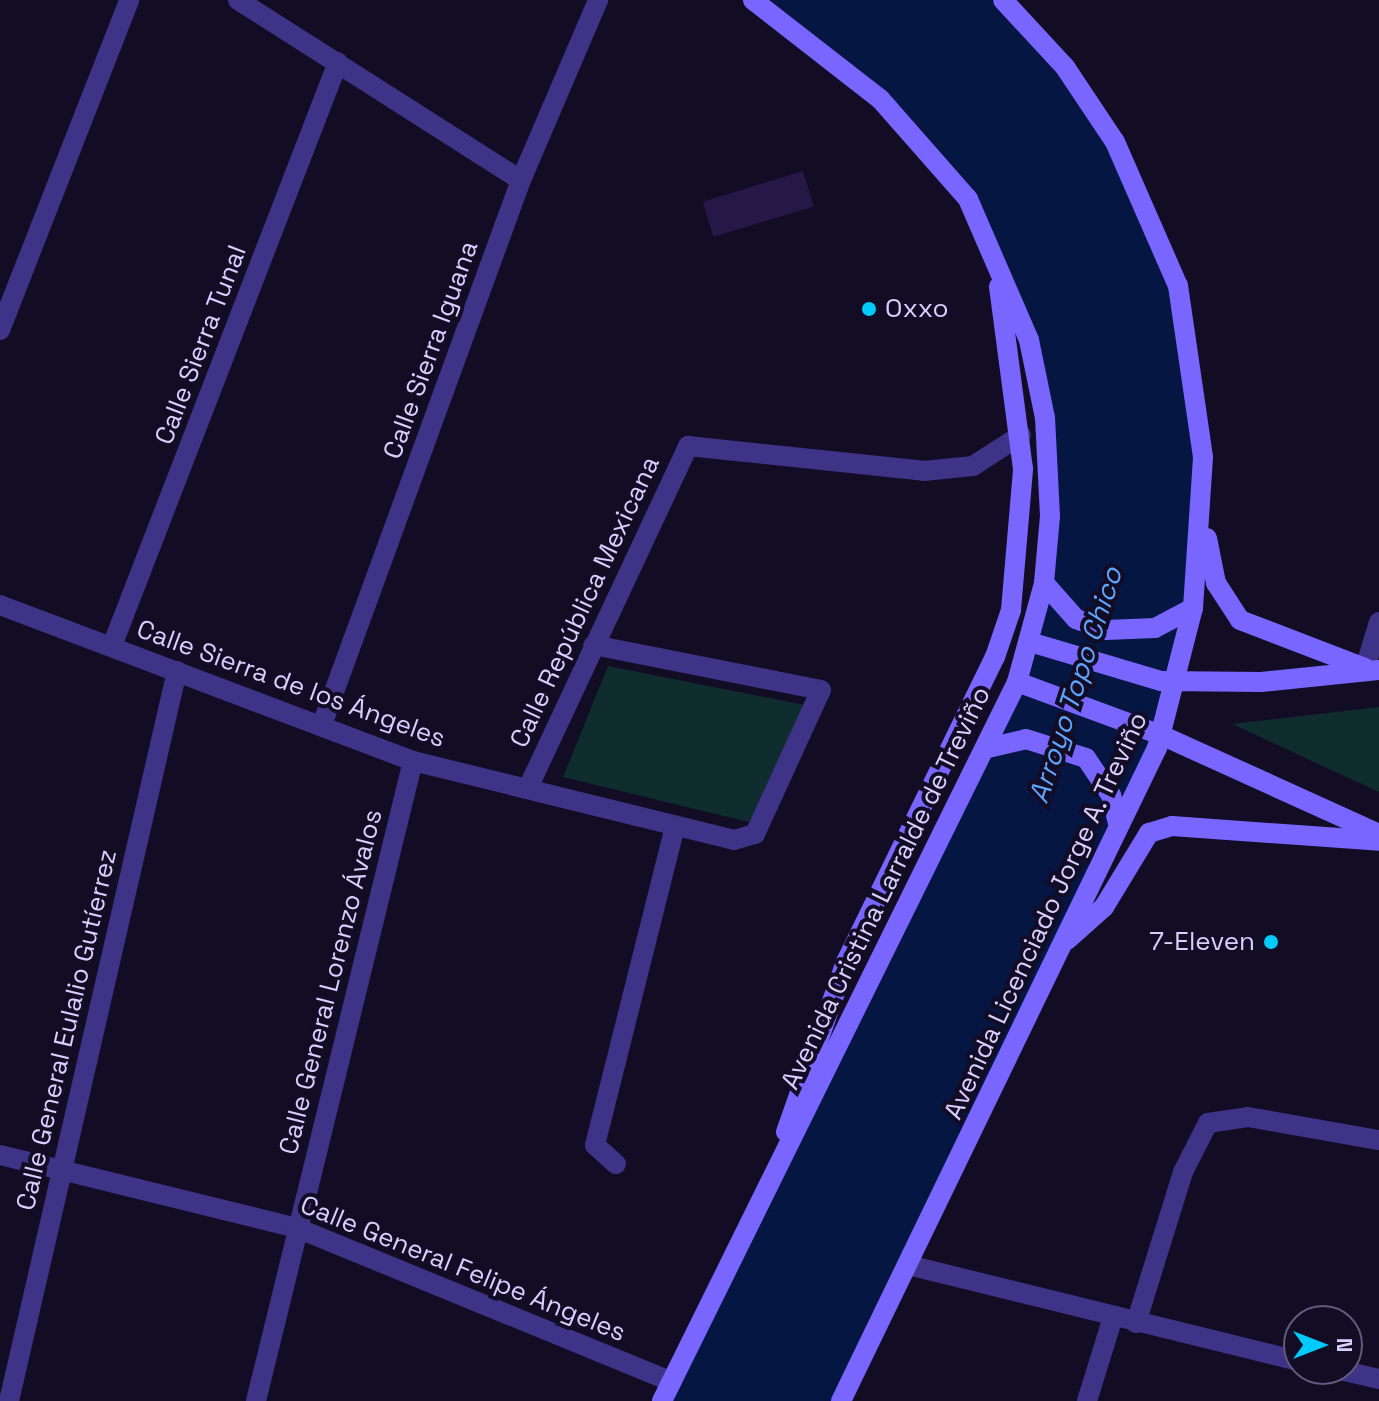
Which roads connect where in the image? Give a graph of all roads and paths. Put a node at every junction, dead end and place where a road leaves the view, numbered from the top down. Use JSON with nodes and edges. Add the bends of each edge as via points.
{"nodes":[{"id":1,"x":129,"y":0,"type":"edge"},
{"id":2,"x":238,"y":0,"type":"edge"},
{"id":3,"x":598,"y":0,"type":"edge"},
{"id":4,"x":753,"y":0,"type":"edge"},
{"id":5,"x":1003,"y":0,"type":"edge"},
{"id":6,"x":338,"y":62,"type":"junction"},
{"id":7,"x":521,"y":180,"type":"junction"},
{"id":8,"x":993,"y":251,"type":"junction"},
{"id":9,"x":0,"y":330,"type":"edge"},
{"id":10,"x":1021,"y":435,"type":"junction"},
{"id":11,"x":1203,"y":512,"type":"junction"},
{"id":12,"x":1044,"y":583,"type":"junction"},
{"id":13,"x":0,"y":605,"type":"edge"},
{"id":14,"x":1193,"y":608,"type":"junction"},
{"id":15,"x":1379,"y":622,"type":"edge"},
{"id":16,"x":593,"y":645,"type":"junction"},
{"id":17,"x":1039,"y":645,"type":"junction"},
{"id":18,"x":112,"y":646,"type":"junction"},
{"id":19,"x":1372,"y":669,"type":"edge"},
{"id":20,"x":177,"y":671,"type":"junction"},
{"id":21,"x":1176,"y":682,"type":"junction"},
{"id":22,"x":1027,"y":685,"type":"junction"},
{"id":23,"x":323,"y":722,"type":"junction"},
{"id":24,"x":1161,"y":735,"type":"junction"},
{"id":25,"x":988,"y":748,"type":"junction"},
{"id":26,"x":413,"y":761,"type":"junction"},
{"id":27,"x":528,"y":788,"type":"junction"},
{"id":28,"x":1118,"y":824,"type":"junction"},
{"id":29,"x":675,"y":826,"type":"junction"},
{"id":30,"x":1379,"y":834,"type":"edge"},
{"id":31,"x":1379,"y":841,"type":"edge"},
{"id":32,"x":1067,"y":940,"type":"junction"},
{"id":33,"x":1379,"y":1140,"type":"edge"},
{"id":34,"x":782,"y":1154,"type":"junction"},
{"id":35,"x":0,"y":1155,"type":"edge"},
{"id":36,"x":616,"y":1164,"type":"dead end"},
{"id":37,"x":61,"y":1170,"type":"junction"},
{"id":38,"x":297,"y":1228,"type":"junction"},
{"id":39,"x":912,"y":1266,"type":"junction"},
{"id":40,"x":1113,"y":1317,"type":"junction"},
{"id":41,"x":1136,"y":1323,"type":"junction"},
{"id":42,"x":1283,"y":1357,"type":"edge"},
{"id":43,"x":672,"y":1382,"type":"junction"},
{"id":44,"x":9,"y":1401,"type":"edge"},
{"id":45,"x":256,"y":1401,"type":"edge"},
{"id":46,"x":662,"y":1401,"type":"edge"},
{"id":47,"x":841,"y":1401,"type":"edge"},
{"id":48,"x":1087,"y":1401,"type":"edge"}],
"edges":[{"from":1,"to":9,"type":"street"},
{"from":2,"to":6,"type":"street"},
{"from":3,"to":7,"type":"street","name":"Calle Sierra Iguana"},
{"from":4,"to":8,"type":"main road","name":"Avenida Cristina Larralde de Treviño","via":[[880,99],[931,148]]},
{"from":5,"to":11,"type":"main road","name":"Avenida Licenciado Jorge A. Treviño","via":[[1065,67],[1115,142],[1178,286],[1199,396]]},
{"from":6,"to":7,"type":"street"},
{"from":6,"to":18,"type":"street","name":"Calle Sierra Tunal"},
{"from":7,"to":23,"type":"street","name":"Calle Sierra Iguana"},
{"from":8,"to":10,"type":"main road"},
{"from":8,"to":12,"type":"main road","name":"Avenida Cristina Larralde de Treviño","via":[[1029,340],[1045,418]]},
{"from":10,"to":16,"type":"street","name":"Calle República Mexicana","via":[[973,466],[924,471],[688,446]]},
{"from":10,"to":34,"type":"main road","via":[[1021,555],[995,657],[846,962],[795,1091]]},
{"from":11,"to":14,"type":"main road","name":"Avenida Licenciado Jorge A. Treviño"},
{"from":11,"to":19,"type":"main road","via":[[1216,583],[1231,611]]},
{"from":12,"to":14,"type":"main road","via":[[1076,619],[1106,630],[1155,628]]},
{"from":12,"to":17,"type":"main road","name":"Avenida Cristina Larralde de Treviño"},
{"from":13,"to":18,"type":"street","name":"Calle Sierra de los Ángeles"},
{"from":14,"to":21,"type":"main road","name":"Avenida Licenciado Jorge A. Treviño"},
{"from":15,"to":19,"type":"street"},
{"from":16,"to":27,"type":"street","name":"Calle República Mexicana"},
{"from":16,"to":29,"type":"street","name":"Calle Sierra de los Ángeles","via":[[821,690],[755,834],[734,840]]},
{"from":17,"to":21,"type":"main road"},
{"from":17,"to":22,"type":"main road","name":"Avenida Cristina Larralde de Treviño"},
{"from":18,"to":20,"type":"street","name":"Calle Sierra de los Ángeles"},
{"from":19,"to":21,"type":"main road","via":[[1261,682]]},
{"from":20,"to":23,"type":"street","name":"Calle Sierra de los Ángeles"},
{"from":20,"to":37,"type":"street","name":"Calle General Eulalio Gutíerrez"},
{"from":21,"to":24,"type":"main road","name":"Avenida Licenciado Jorge A. Treviño"},
{"from":22,"to":24,"type":"main road"},
{"from":22,"to":25,"type":"main road","name":"Avenida Cristina Larralde de Treviño"},
{"from":23,"to":26,"type":"street","name":"Calle Sierra de los Ángeles"},
{"from":24,"to":28,"type":"main road","name":"Avenida Licenciado Jorge A. Treviño"},
{"from":24,"to":30,"type":"main road"},
{"from":25,"to":28,"type":"main road","via":[[1008,740],[1048,741],[1086,758],[1111,795]]},
{"from":25,"to":34,"type":"main road","name":"Avenida Cristina Larralde de Treviño"},
{"from":26,"to":27,"type":"street","name":"Calle Sierra de los Ángeles"},
{"from":26,"to":38,"type":"street","name":"Calle General Lorenzo Ávalos"},
{"from":27,"to":29,"type":"street","name":"Calle Sierra de los Ángeles"},
{"from":28,"to":32,"type":"main road","name":"Avenida Licenciado Jorge A. Treviño"},
{"from":29,"to":36,"type":"street","via":[[595,1145]]},
{"from":31,"to":32,"type":"main road","via":[[1172,826],[1149,833],[1133,849],[1104,907]]},
{"from":32,"to":39,"type":"main road","name":"Avenida Licenciado Jorge A. Treviño"},
{"from":33,"to":41,"type":"street","via":[[1248,1117],[1208,1123],[1183,1172]]},
{"from":34,"to":43,"type":"main road","name":"Avenida Cristina Larralde de Treviño"},
{"from":35,"to":37,"type":"street","name":"Calle General Felipe Ángeles"},
{"from":37,"to":38,"type":"street","name":"Calle General Felipe Ángeles"},
{"from":37,"to":44,"type":"street","name":"Calle General Eulalio Gutíerrez"},
{"from":38,"to":43,"type":"street","name":"Calle General Felipe Ángeles"},
{"from":38,"to":45,"type":"street","name":"Calle General Lorenzo Ávalos"},
{"from":39,"to":40,"type":"street"},
{"from":39,"to":47,"type":"main road","name":"Avenida Licenciado Jorge A. Treviño"},
{"from":40,"to":41,"type":"street"},
{"from":40,"to":48,"type":"street"},
{"from":41,"to":42,"type":"street"},
{"from":43,"to":46,"type":"main road","name":"Avenida Cristina Larralde de Treviño"}]}
